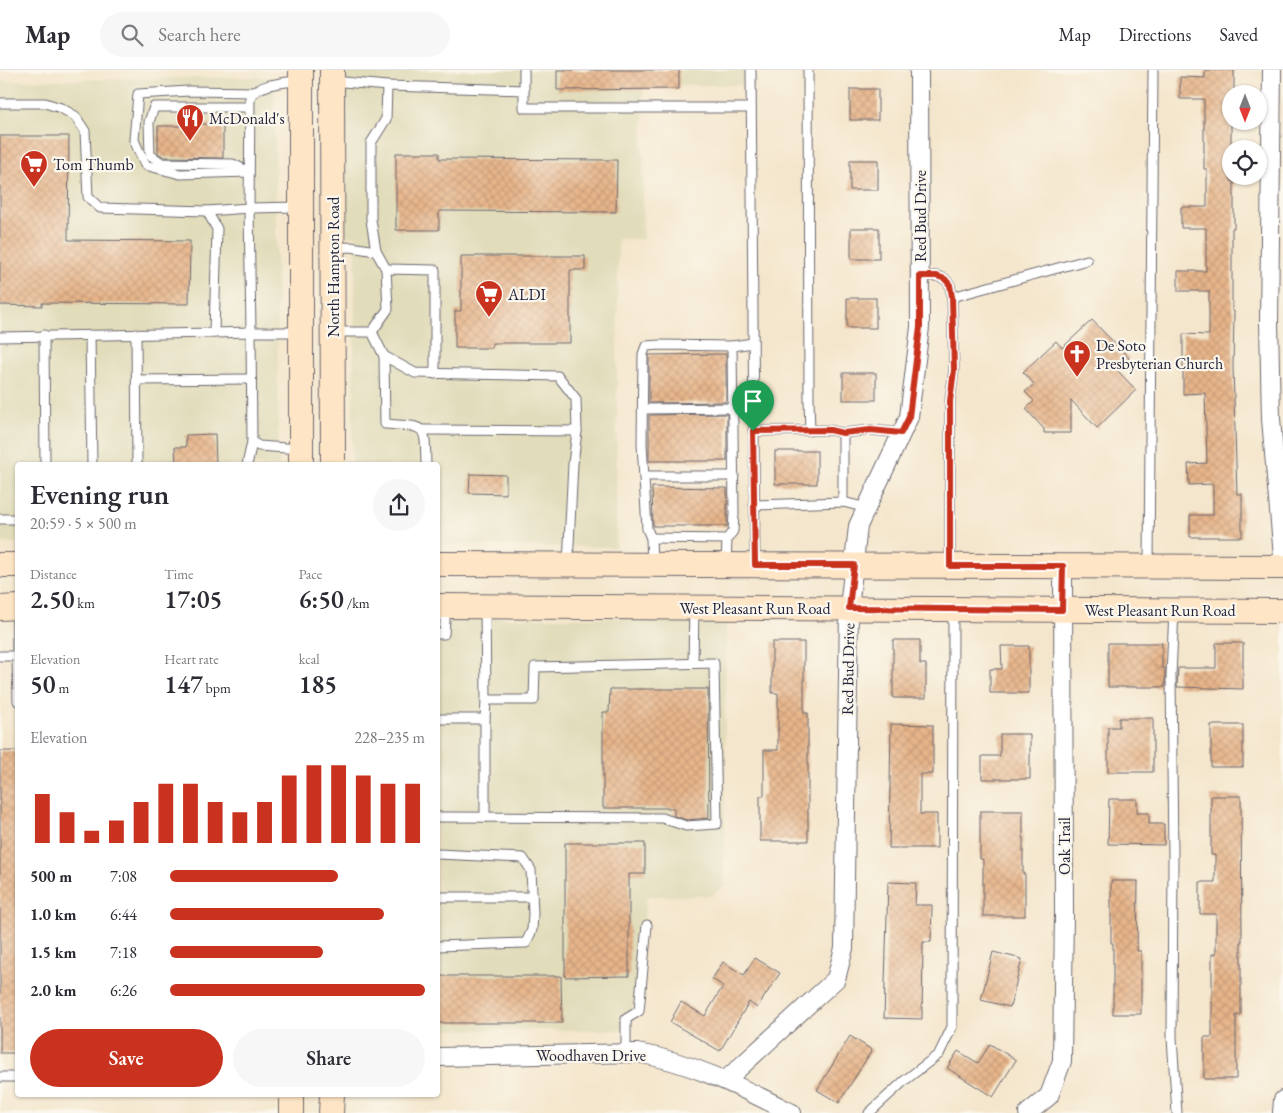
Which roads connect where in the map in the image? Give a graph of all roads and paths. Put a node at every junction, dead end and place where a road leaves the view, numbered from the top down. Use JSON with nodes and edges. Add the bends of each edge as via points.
{"nodes":[{"id":1,"x":524,"y":70,"type":"edge"},
{"id":2,"x":751,"y":70,"type":"edge"},
{"id":3,"x":808,"y":70,"type":"edge"},
{"id":4,"x":919,"y":70,"type":"edge"},
{"id":5,"x":1153,"y":70,"type":"edge"},
{"id":6,"x":1272,"y":70,"type":"edge"},
{"id":7,"x":301,"y":75,"type":"edge"},
{"id":8,"x":332,"y":76,"type":"edge"},
{"id":9,"x":387,"y":86,"type":"junction"},
{"id":10,"x":524,"y":90,"type":"junction"},
{"id":11,"x":253,"y":92,"type":"junction"},
{"id":12,"x":0,"y":103,"type":"edge"},
{"id":13,"x":249,"y":107,"type":"junction"},
{"id":14,"x":751,"y":108,"type":"junction"},
{"id":15,"x":249,"y":172,"type":"junction"},
{"id":16,"x":301,"y":207,"type":"junction"},
{"id":17,"x":249,"y":208,"type":"junction"},
{"id":18,"x":207,"y":211,"type":"junction"},
{"id":19,"x":333,"y":248,"type":"junction"},
{"id":20,"x":376,"y":251,"type":"junction"},
{"id":21,"x":1087,"y":260,"type":"dead end"},
{"id":22,"x":386,"y":269,"type":"junction"},
{"id":23,"x":920,"y":276,"type":"junction"},
{"id":24,"x":952,"y":297,"type":"junction"},
{"id":25,"x":251,"y":332,"type":"junction"},
{"id":26,"x":301,"y":332,"type":"junction"},
{"id":27,"x":333,"y":332,"type":"junction"},
{"id":28,"x":372,"y":332,"type":"junction"},
{"id":29,"x":214,"y":333,"type":"junction"},
{"id":30,"x":136,"y":334,"type":"junction"},
{"id":31,"x":44,"y":335,"type":"junction"},
{"id":32,"x":90,"y":335,"type":"junction"},
{"id":33,"x":0,"y":336,"type":"edge"},
{"id":34,"x":753,"y":343,"type":"junction"},
{"id":35,"x":732,"y":346,"type":"junction"},
{"id":36,"x":384,"y":356,"type":"junction"},
{"id":37,"x":435,"y":374,"type":"junction"},
{"id":38,"x":251,"y":379,"type":"junction"},
{"id":39,"x":137,"y":380,"type":"junction"},
{"id":40,"x":643,"y":408,"type":"junction"},
{"id":41,"x":734,"y":408,"type":"junction"},
{"id":42,"x":422,"y":430,"type":"junction"},
{"id":43,"x":577,"y":431,"type":"junction"},
{"id":44,"x":753,"y":431,"type":"junction"},
{"id":45,"x":810,"y":431,"type":"junction"},
{"id":46,"x":843,"y":433,"type":"junction"},
{"id":47,"x":901,"y":433,"type":"junction"},
{"id":48,"x":252,"y":442,"type":"junction"},
{"id":49,"x":301,"y":457,"type":"edge"},
{"id":50,"x":46,"y":462,"type":"edge"},
{"id":51,"x":92,"y":462,"type":"edge"},
{"id":52,"x":137,"y":462,"type":"edge"},
{"id":53,"x":248,"y":462,"type":"edge"},
{"id":54,"x":333,"y":462,"type":"edge"},
{"id":55,"x":426,"y":462,"type":"edge"},
{"id":56,"x":644,"y":476,"type":"junction"},
{"id":57,"x":734,"y":476,"type":"junction"},
{"id":58,"x":844,"y":502,"type":"junction"},
{"id":59,"x":754,"y":505,"type":"junction"},
{"id":60,"x":866,"y":508,"type":"junction"},
{"id":61,"x":0,"y":519,"type":"edge"},
{"id":62,"x":15,"y":519,"type":"edge"},
{"id":63,"x":651,"y":538,"type":"junction"},
{"id":64,"x":727,"y":539,"type":"junction"},
{"id":65,"x":1283,"y":557,"type":"edge"},
{"id":66,"x":440,"y":564,"type":"edge"},
{"id":67,"x":568,"y":564,"type":"junction"},
{"id":68,"x":0,"y":565,"type":"edge"},
{"id":69,"x":15,"y":565,"type":"edge"},
{"id":70,"x":652,"y":565,"type":"junction"},
{"id":71,"x":726,"y":565,"type":"junction"},
{"id":72,"x":755,"y":565,"type":"junction"},
{"id":73,"x":854,"y":565,"type":"junction"},
{"id":74,"x":950,"y":566,"type":"junction"},
{"id":75,"x":1063,"y":566,"type":"junction"},
{"id":76,"x":1149,"y":566,"type":"junction"},
{"id":77,"x":1283,"y":566,"type":"edge"},
{"id":78,"x":442,"y":606,"type":"edge"},
{"id":79,"x":485,"y":606,"type":"junction"},
{"id":80,"x":0,"y":608,"type":"edge"},
{"id":81,"x":15,"y":608,"type":"edge"},
{"id":82,"x":694,"y":608,"type":"junction"},
{"id":83,"x":849,"y":608,"type":"junction"},
{"id":84,"x":954,"y":609,"type":"junction"},
{"id":85,"x":1062,"y":610,"type":"junction"},
{"id":86,"x":1174,"y":611,"type":"junction"},
{"id":87,"x":1283,"y":611,"type":"edge"},
{"id":88,"x":440,"y":634,"type":"edge"},
{"id":89,"x":0,"y":656,"type":"edge"},
{"id":90,"x":15,"y":656,"type":"edge"},
{"id":91,"x":693,"y":662,"type":"junction"},
{"id":92,"x":486,"y":700,"type":"junction"},
{"id":93,"x":440,"y":719,"type":"edge"},
{"id":94,"x":485,"y":719,"type":"junction"},
{"id":95,"x":440,"y":817,"type":"edge"},
{"id":96,"x":486,"y":817,"type":"junction"},
{"id":97,"x":440,"y":854,"type":"edge"},
{"id":98,"x":440,"y":897,"type":"edge"},
{"id":99,"x":532,"y":897,"type":"junction"},
{"id":100,"x":648,"y":925,"type":"dead end"},
{"id":101,"x":440,"y":946,"type":"edge"},
{"id":102,"x":626,"y":1053,"type":"junction"},
{"id":103,"x":440,"y":1057,"type":"edge"},
{"id":104,"x":0,"y":1077,"type":"edge"},
{"id":105,"x":15,"y":1077,"type":"edge"},
{"id":106,"x":726,"y":1080,"type":"junction"},
{"id":107,"x":291,"y":1097,"type":"edge"},
{"id":108,"x":332,"y":1097,"type":"edge"},
{"id":109,"x":1283,"y":1100,"type":"edge"},
{"id":110,"x":291,"y":1113,"type":"edge"},
{"id":111,"x":331,"y":1113,"type":"edge"},
{"id":112,"x":792,"y":1113,"type":"edge"},
{"id":113,"x":868,"y":1113,"type":"edge"},
{"id":114,"x":1028,"y":1113,"type":"edge"},
{"id":115,"x":1177,"y":1113,"type":"edge"},
{"id":116,"x":1282,"y":1113,"type":"edge"}],
"edges":[{"from":1,"to":10,"type":"lane"},
{"from":2,"to":14,"type":"lane"},
{"from":3,"to":45,"type":"lane"},
{"from":4,"to":23,"type":"street","name":"Red Bud Drive"},
{"from":5,"to":76,"type":"lane"},
{"from":6,"to":65,"type":"street","via":[[1270,419]]},
{"from":7,"to":8,"type":"main road"},
{"from":7,"to":11,"type":"lane"},
{"from":7,"to":16,"type":"main road","name":"North Hampton Road"},
{"from":8,"to":9,"type":"lane"},
{"from":8,"to":19,"type":"main road","name":"North Hampton Road"},
{"from":9,"to":10,"type":"lane"},
{"from":9,"to":20,"type":"lane","via":[[386,119],[372,143],[370,220]]},
{"from":10,"to":14,"type":"lane","via":[[524,108]]},
{"from":11,"to":13,"type":"lane"},
{"from":11,"to":15,"type":"lane","via":[[138,94],[134,140],[145,165],[180,174]]},
{"from":12,"to":18,"type":"lane","via":[[45,104],[76,116],[85,131],[88,197],[100,208]]},
{"from":13,"to":15,"type":"lane"},
{"from":13,"to":15,"type":"lane","via":[[154,107],[149,122],[150,155],[162,163],[233,164]]},
{"from":14,"to":34,"type":"lane"},
{"from":15,"to":17,"type":"lane"},
{"from":16,"to":17,"type":"lane"},
{"from":16,"to":26,"type":"main road","name":"North Hampton Road"},
{"from":17,"to":18,"type":"lane"},
{"from":17,"to":25,"type":"lane"},
{"from":18,"to":29,"type":"lane","via":[[217,229]]},
{"from":19,"to":20,"type":"lane"},
{"from":19,"to":27,"type":"main road","name":"North Hampton Road"},
{"from":20,"to":22,"type":"lane"},
{"from":21,"to":24,"type":"lane"},
{"from":22,"to":28,"type":"lane","via":[[388,309]]},
{"from":22,"to":37,"type":"lane","via":[[435,270]]},
{"from":23,"to":24,"type":"lane","via":[[945,279]]},
{"from":23,"to":47,"type":"street","name":"Red Bud Drive","via":[[920,327],[909,417]]},
{"from":24,"to":74,"type":"lane","via":[[954,370],[950,401]]},
{"from":25,"to":26,"type":"lane"},
{"from":25,"to":29,"type":"lane"},
{"from":25,"to":38,"type":"lane"},
{"from":26,"to":27,"type":"main road"},
{"from":26,"to":49,"type":"main road","name":"North Hampton Road"},
{"from":27,"to":28,"type":"lane"},
{"from":27,"to":54,"type":"main road","name":"North Hampton Road"},
{"from":28,"to":36,"type":"lane"},
{"from":29,"to":30,"type":"lane"},
{"from":30,"to":32,"type":"lane"},
{"from":30,"to":39,"type":"lane"},
{"from":31,"to":32,"type":"lane"},
{"from":31,"to":33,"type":"lane"},
{"from":31,"to":50,"type":"lane"},
{"from":32,"to":51,"type":"lane"},
{"from":34,"to":35,"type":"lane"},
{"from":34,"to":44,"type":"lane"},
{"from":35,"to":40,"type":"lane","via":[[646,346],[642,354]]},
{"from":35,"to":41,"type":"lane"},
{"from":36,"to":37,"type":"lane","via":[[415,373]]},
{"from":36,"to":42,"type":"lane","via":[[386,424],[414,426]]},
{"from":37,"to":43,"type":"lane","via":[[558,376],[576,399]]},
{"from":38,"to":39,"type":"lane"},
{"from":38,"to":48,"type":"lane"},
{"from":39,"to":52,"type":"lane"},
{"from":40,"to":41,"type":"lane"},
{"from":40,"to":56,"type":"lane"},
{"from":41,"to":57,"type":"lane"},
{"from":42,"to":43,"type":"lane"},
{"from":42,"to":55,"type":"lane"},
{"from":43,"to":67,"type":"lane"},
{"from":44,"to":45,"type":"lane"},
{"from":44,"to":59,"type":"lane"},
{"from":45,"to":46,"type":"lane"},
{"from":46,"to":47,"type":"lane","via":[[871,430]]},
{"from":46,"to":58,"type":"lane"},
{"from":47,"to":60,"type":"street","name":"Red Bud Drive"},
{"from":48,"to":49,"type":"lane"},
{"from":48,"to":53,"type":"lane"},
{"from":56,"to":57,"type":"lane"},
{"from":56,"to":63,"type":"lane","via":[[646,529]]},
{"from":57,"to":64,"type":"lane","via":[[733,531]]},
{"from":58,"to":59,"type":"lane"},
{"from":58,"to":60,"type":"lane"},
{"from":59,"to":72,"type":"lane"},
{"from":60,"to":73,"type":"street","name":"Red Bud Drive","via":[[858,526]]},
{"from":61,"to":62,"type":"lane"},
{"from":63,"to":64,"type":"lane"},
{"from":63,"to":70,"type":"lane"},
{"from":64,"to":71,"type":"lane"},
{"from":66,"to":67,"type":"main road"},
{"from":67,"to":70,"type":"main road"},
{"from":68,"to":69,"type":"main road"},
{"from":70,"to":71,"type":"main road"},
{"from":71,"to":72,"type":"main road"},
{"from":72,"to":73,"type":"main road"},
{"from":73,"to":74,"type":"main road"},
{"from":73,"to":83,"type":"street","name":"Red Bud Drive"},
{"from":74,"to":75,"type":"main road"},
{"from":75,"to":76,"type":"main road"},
{"from":75,"to":85,"type":"street","name":"Oak Trail"},
{"from":76,"to":77,"type":"main road"},
{"from":78,"to":79,"type":"main road","name":"West Pleasant Run Road"},
{"from":78,"to":88,"type":"lane","via":[[444,634]]},
{"from":79,"to":82,"type":"main road","name":"West Pleasant Run Road"},
{"from":79,"to":92,"type":"lane"},
{"from":80,"to":81,"type":"main road"},
{"from":82,"to":83,"type":"main road","name":"West Pleasant Run Road"},
{"from":82,"to":91,"type":"lane"},
{"from":83,"to":84,"type":"main road","name":"West Pleasant Run Road"},
{"from":83,"to":106,"type":"street","name":"Red Bud Drive","via":[[842,956],[836,979]]},
{"from":84,"to":85,"type":"main road","name":"West Pleasant Run Road"},
{"from":84,"to":113,"type":"lane","via":[[952,1027],[939,1054]]},
{"from":85,"to":86,"type":"main road","name":"West Pleasant Run Road"},
{"from":85,"to":114,"type":"street","name":"Oak Trail","via":[[1062,1061],[1049,1096]]},
{"from":86,"to":87,"type":"main road","name":"West Pleasant Run Road"},
{"from":86,"to":115,"type":"lane","via":[[1171,674],[1172,1038]]},
{"from":89,"to":90,"type":"lane"},
{"from":91,"to":92,"type":"lane","via":[[535,667],[534,700]]},
{"from":91,"to":96,"type":"lane","via":[[714,663],[717,824],[686,826],[662,818]]},
{"from":92,"to":94,"type":"lane"},
{"from":93,"to":94,"type":"lane"},
{"from":94,"to":96,"type":"lane"},
{"from":95,"to":96,"type":"lane"},
{"from":97,"to":99,"type":"lane","via":[[523,858],[531,870]]},
{"from":98,"to":99,"type":"lane"},
{"from":99,"to":101,"type":"lane","via":[[532,930],[526,943]]},
{"from":100,"to":102,"type":"lane","via":[[639,1011],[626,1020]]},
{"from":102,"to":103,"type":"street","name":"Woodhaven Drive"},
{"from":102,"to":106,"type":"street","name":"Woodhaven Drive","via":[[665,1058]]},
{"from":104,"to":105,"type":"lane"},
{"from":106,"to":112,"type":"street","name":"Woodhaven Drive"},
{"from":107,"to":110,"type":"main road"},
{"from":108,"to":111,"type":"main road"},
{"from":109,"to":116,"type":"street"}]}
